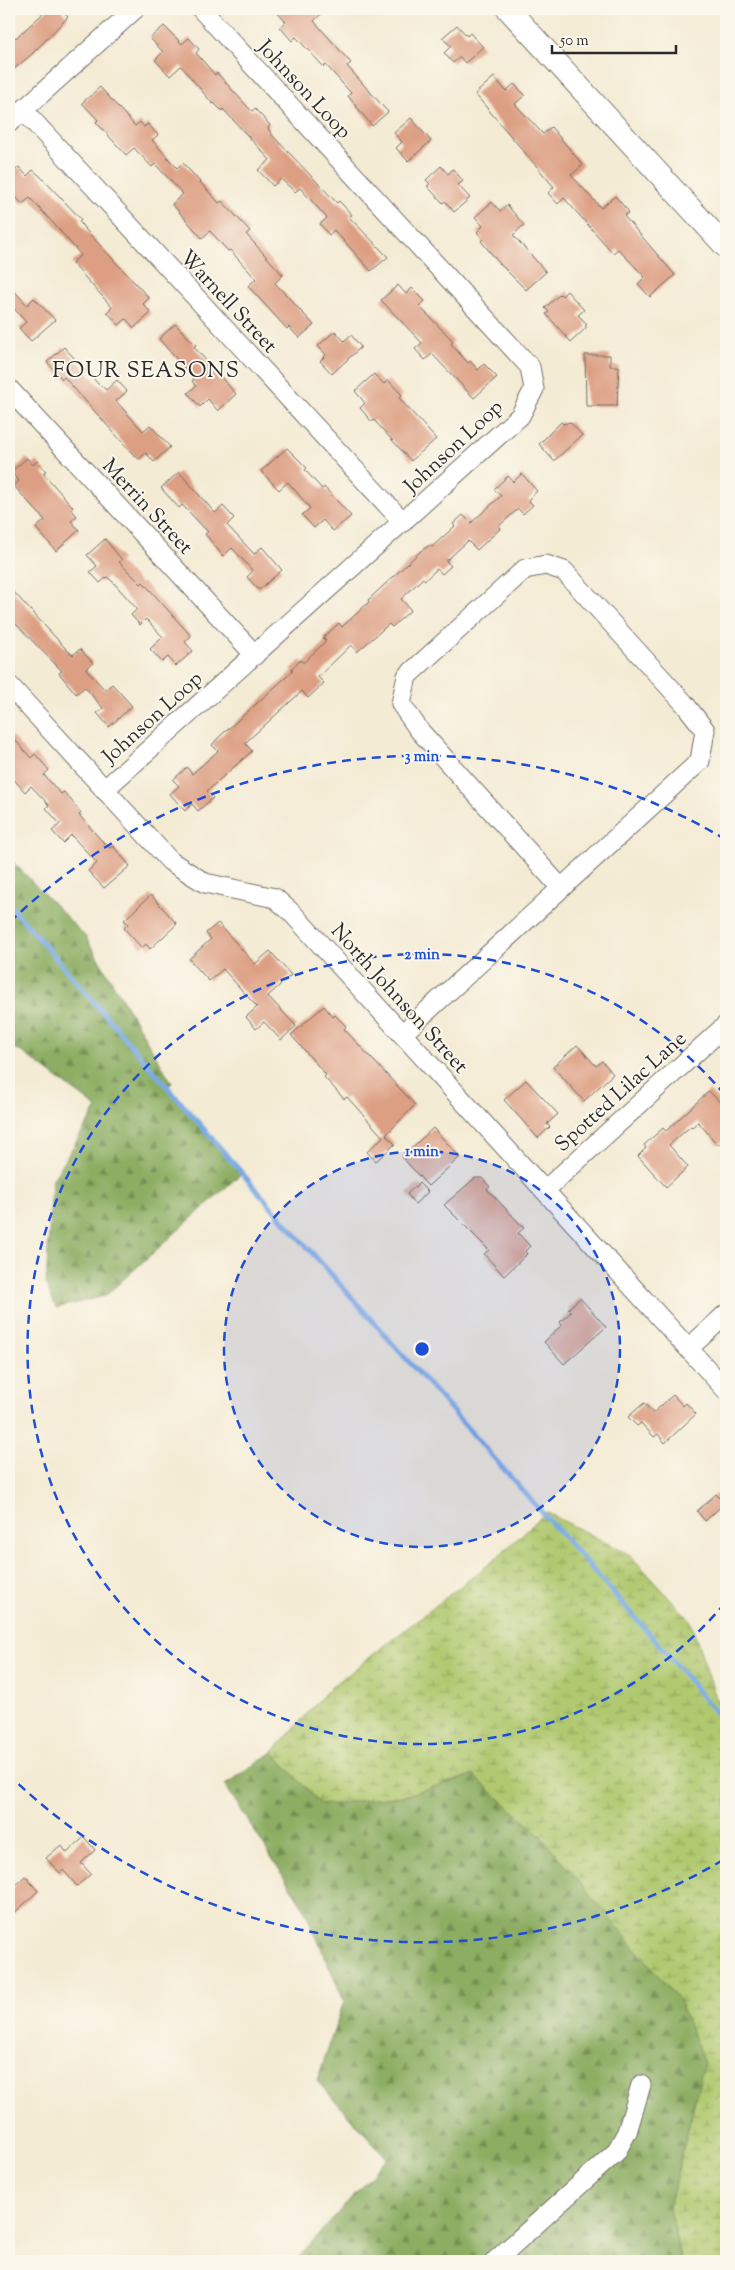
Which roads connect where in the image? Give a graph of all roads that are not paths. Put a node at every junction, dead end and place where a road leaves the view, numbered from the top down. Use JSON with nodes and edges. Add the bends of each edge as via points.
{"nodes":[{"id":1,"x":135,"y":9,"type":"edge"},
{"id":2,"x":201,"y":9,"type":"edge"},
{"id":3,"x":508,"y":9,"type":"edge"},
{"id":4,"x":23,"y":110,"type":"junction"},
{"id":5,"x":9,"y":123,"type":"edge"},
{"id":6,"x":726,"y":247,"type":"edge"},
{"id":7,"x":9,"y":389,"type":"edge"},
{"id":8,"x":403,"y":522,"type":"junction"},
{"id":9,"x":255,"y":655,"type":"junction"},
{"id":10,"x":9,"y":685,"type":"edge"},
{"id":11,"x":104,"y":790,"type":"junction"},
{"id":12,"x":561,"y":888,"type":"junction"},
{"id":13,"x":726,"y":1025,"type":"edge"},
{"id":14,"x":402,"y":1034,"type":"junction"},
{"id":15,"x":545,"y":1190,"type":"junction"},
{"id":16,"x":726,"y":1314,"type":"edge"},
{"id":17,"x":688,"y":1348,"type":"junction"},
{"id":18,"x":726,"y":1390,"type":"edge"},
{"id":19,"x":641,"y":2085,"type":"dead end"},
{"id":20,"x":495,"y":2261,"type":"edge"}],
"edges":[{"from":1,"to":4,"type":"street"},
{"from":2,"to":8,"type":"street","name":"Johnson Loop","via":[[530,367],[534,390],[520,416]]},
{"from":3,"to":6,"type":"street"},
{"from":4,"to":5,"type":"street"},
{"from":4,"to":8,"type":"street","name":"Warnell Street"},
{"from":7,"to":9,"type":"street","name":"Merrin Street"},
{"from":8,"to":9,"type":"street","name":"Johnson Loop"},
{"from":9,"to":11,"type":"street","name":"Johnson Loop"},
{"from":10,"to":11,"type":"street","name":"North Johnson Street"},
{"from":11,"to":14,"type":"street","name":"North Johnson Street","via":[[170,862],[190,875],[205,883],[275,898]]},
{"from":12,"to":12,"type":"street","via":[[700,761],[705,730],[564,571],[546,565],[525,569],[407,676],[401,704],[419,730]]},
{"from":12,"to":14,"type":"street"},
{"from":13,"to":15,"type":"street","name":"Spotted Lilac Lane"},
{"from":14,"to":15,"type":"street","name":"North Johnson Street"},
{"from":15,"to":17,"type":"street","name":"North Johnson Street"},
{"from":16,"to":17,"type":"street"},
{"from":17,"to":18,"type":"street","name":"North Johnson Street"},
{"from":19,"to":20,"type":"street","via":[[627,2132],[616,2152]]}]}
